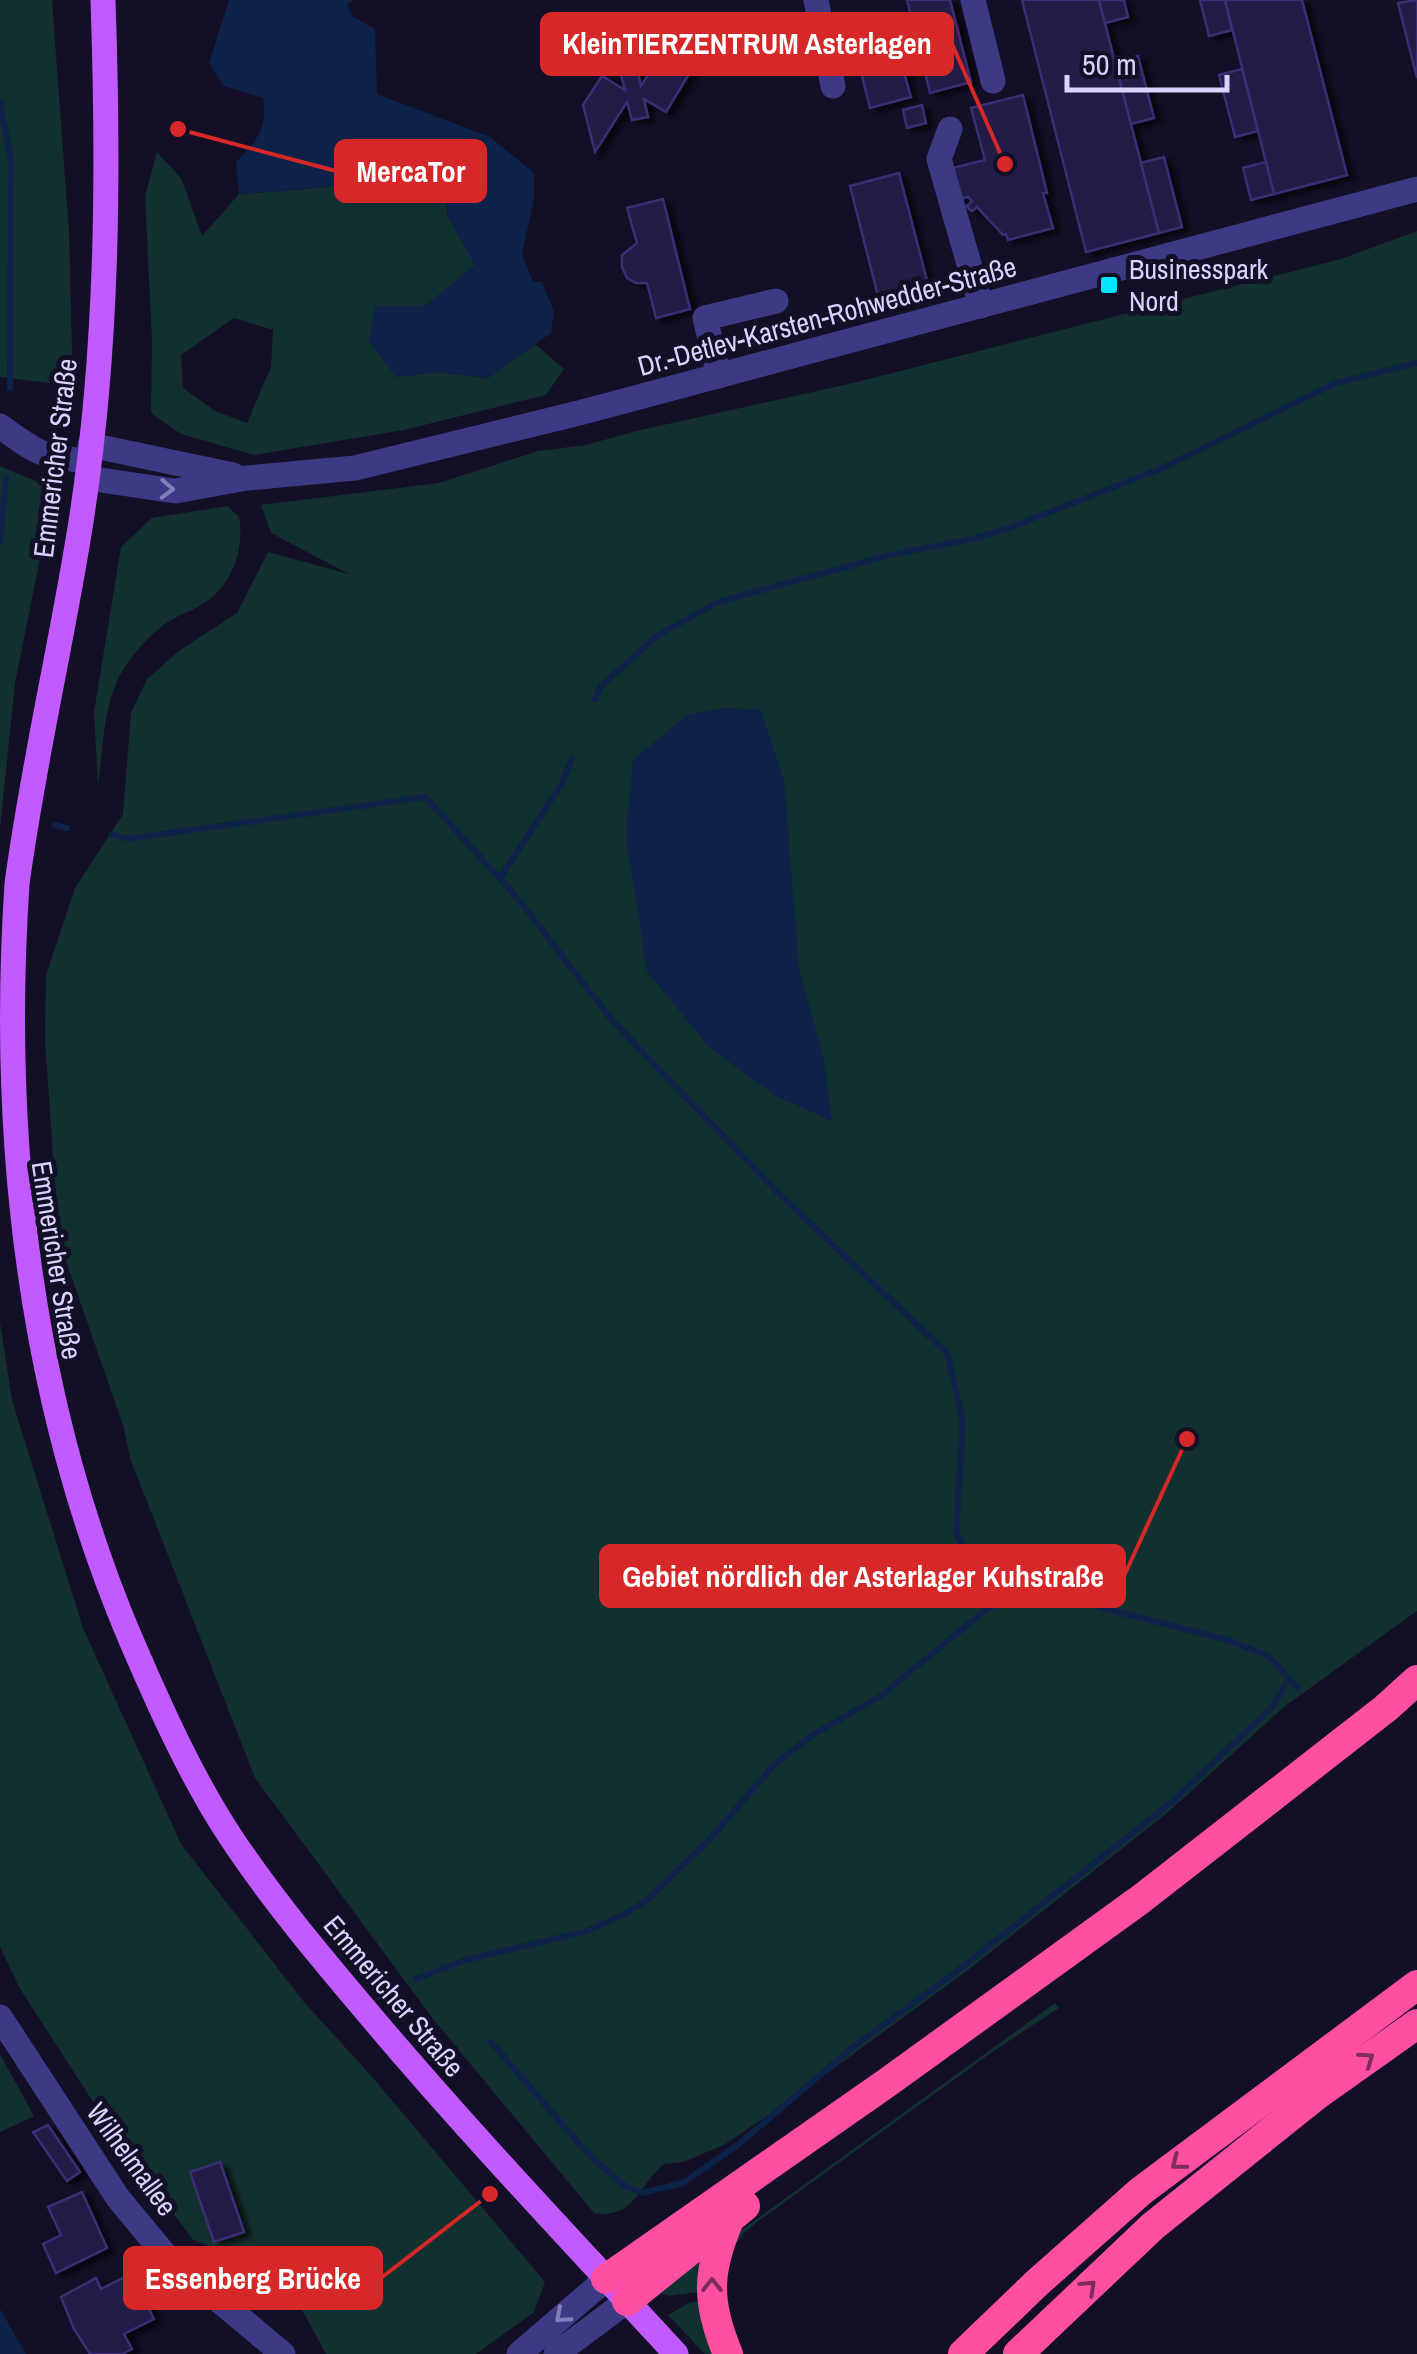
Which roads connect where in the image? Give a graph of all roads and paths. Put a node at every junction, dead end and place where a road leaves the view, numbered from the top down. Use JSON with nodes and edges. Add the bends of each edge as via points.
{"nodes":[{"id":1,"x":103,"y":0,"type":"edge"},
{"id":2,"x":816,"y":0,"type":"edge"},
{"id":3,"x":973,"y":0,"type":"edge"},
{"id":4,"x":993,"y":81,"type":"dead end"},
{"id":5,"x":833,"y":86,"type":"dead end"},
{"id":6,"x":950,"y":129,"type":"dead end"},
{"id":7,"x":1417,"y":189,"type":"edge"},
{"id":8,"x":776,"y":300,"type":"dead end"},
{"id":9,"x":981,"y":306,"type":"junction"},
{"id":10,"x":719,"y":376,"type":"junction"},
{"id":11,"x":4,"y":435,"type":"edge"},
{"id":12,"x":89,"y":462,"type":"junction"},
{"id":13,"x":1417,"y":1680,"type":"edge"},
{"id":14,"x":1417,"y":1703,"type":"edge"},
{"id":15,"x":1417,"y":1987,"type":"edge"},
{"id":16,"x":0,"y":2018,"type":"edge"},
{"id":17,"x":1417,"y":2024,"type":"edge"},
{"id":18,"x":730,"y":2217,"type":"junction"},
{"id":19,"x":606,"y":2279,"type":"junction"},
{"id":20,"x":627,"y":2301,"type":"junction"},
{"id":21,"x":283,"y":2354,"type":"edge"},
{"id":22,"x":519,"y":2354,"type":"edge"},
{"id":23,"x":556,"y":2354,"type":"edge"},
{"id":24,"x":676,"y":2354,"type":"edge"},
{"id":25,"x":728,"y":2354,"type":"edge"},
{"id":26,"x":963,"y":2354,"type":"edge"},
{"id":27,"x":1018,"y":2354,"type":"edge"}],
"edges":[{"from":1,"to":12,"type":"main road","name":"Emmericher Straße","via":[[104,250]]},
{"from":2,"to":5,"type":"street"},
{"from":3,"to":4,"type":"street"},
{"from":6,"to":9,"type":"street","via":[[939,159]]},
{"from":7,"to":9,"type":"street","name":"Dr.-Detlev-Karsten-Rohwedder-Straße"},
{"from":8,"to":10,"type":"street","via":[[705,318]]},
{"from":9,"to":10,"type":"street","name":"Dr.-Detlev-Karsten-Rohwedder-Straße"},
{"from":10,"to":12,"type":"street","name":"Dr.-Detlev-Karsten-Rohwedder-Straße","via":[[355,468],[247,478]]},
{"from":11,"to":12,"type":"street","name":"Dr.-Detlev-Karsten-Rohwedder-Straße","via":[[52,458]]},
{"from":12,"to":19,"type":"main road","name":"Emmericher Straße","via":[[17,886],[6,1027],[10,1165],[25,1289],[62,1448],[81,1512],[164,1716],[227,1832],[320,1958]]},
{"from":13,"to":19,"type":"highway","via":[[1141,1900]]},
{"from":14,"to":18,"type":"highway","via":[[922,2080]]},
{"from":15,"to":26,"type":"highway","one_way":true,"via":[[1142,2191]]},
{"from":16,"to":21,"type":"street","name":"Wilhelmallee","via":[[166,2256]]},
{"from":27,"to":17,"type":"highway","one_way":true,"via":[[1153,2226]]},
{"from":18,"to":20,"type":"highway"},
{"from":25,"to":18,"type":"highway","one_way":true,"via":[[710,2295]]},
{"from":19,"to":20,"type":"main road","name":"Emmericher Straße"},
{"from":19,"to":22,"type":"street","one_way":true},
{"from":20,"to":23,"type":"street"},
{"from":20,"to":24,"type":"main road","name":"Emmericher Straße"}]}
